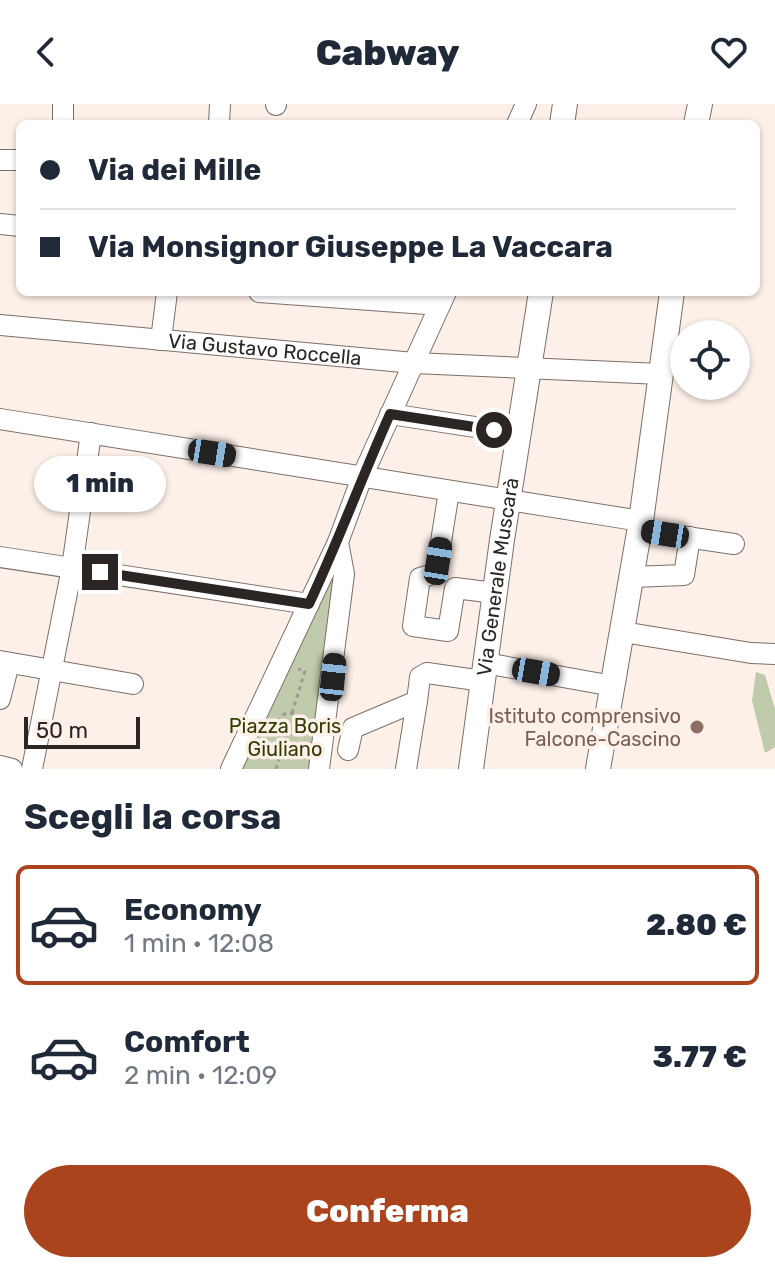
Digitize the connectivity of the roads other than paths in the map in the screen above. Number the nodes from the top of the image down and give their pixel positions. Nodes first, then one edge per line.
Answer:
1 (166, 296) edge
2 (382, 296) edge
3 (540, 296) edge
4 (672, 296) edge
5 (443, 298) edge
6 (0, 325) edge
7 (161, 340) junction
8 (414, 363) junction
9 (529, 370) junction
10 (661, 374) junction
11 (390, 414) junction
12 (0, 419) edge
13 (91, 433) junction
14 (520, 434) junction
15 (362, 477) junction
16 (449, 491) junction
17 (508, 501) junction
18 (640, 525) junction
19 (690, 537) junction
20 (338, 542) junction
21 (734, 544) dead end
22 (0, 557) edge
23 (72, 568) junction
24 (632, 577) junction
25 (495, 593) junction
26 (309, 604) junction
27 (623, 632) junction
28 (774, 659) edge
29 (5, 662) edge
30 (54, 665) junction
31 (484, 672) junction
32 (133, 684) dead end
33 (613, 686) junction
34 (0, 699) edge
35 (417, 701) junction
36 (348, 750) dead end
37 (0, 766) edge
38 (12, 769) edge
39 (32, 769) edge
40 (231, 769) edge
41 (319, 769) edge
42 (406, 769) edge
43 (471, 769) edge
44 (598, 769) edge

1 - 7 street
2 - 5 street
3 - 9 main road, Via Generale Muscarà
4 - 10 main road
5 - 8 street
6 - 7 street, Via Gustavo Roccella
7 - 8 street, Via Gustavo Roccella
8 - 9 street, Via Gustavo Roccella
8 - 11 street
9 - 10 street, Via Gustavo Roccella
9 - 14 main road, Via Generale Muscarà
10 - 18 main road
11 - 14 street
11 - 15 street
12 - 13 street
13 - 15 street
13 - 23 street
14 - 17 main road, Via Generale Muscarà
15 - 16 street
15 - 20 street
16 - 17 street
16 - 25 street
17 - 18 street
17 - 25 main road, Via Generale Muscarà
18 - 19 street
18 - 24 main road
19 - 21 street
19 - 24 street
20 - 26 street
20 - 41 street
22 - 23 street
23 - 26 street
23 - 30 street
24 - 27 main road
25 - 31 main road, Via Generale Muscarà
26 - 40 street
27 - 28 street
27 - 33 main road
29 - 30 street
29 - 34 street
30 - 32 street
30 - 39 street
31 - 33 street
31 - 35 street
31 - 43 main road, Via Generale Muscarà
33 - 44 main road
35 - 36 street
35 - 42 street
37 - 38 street

